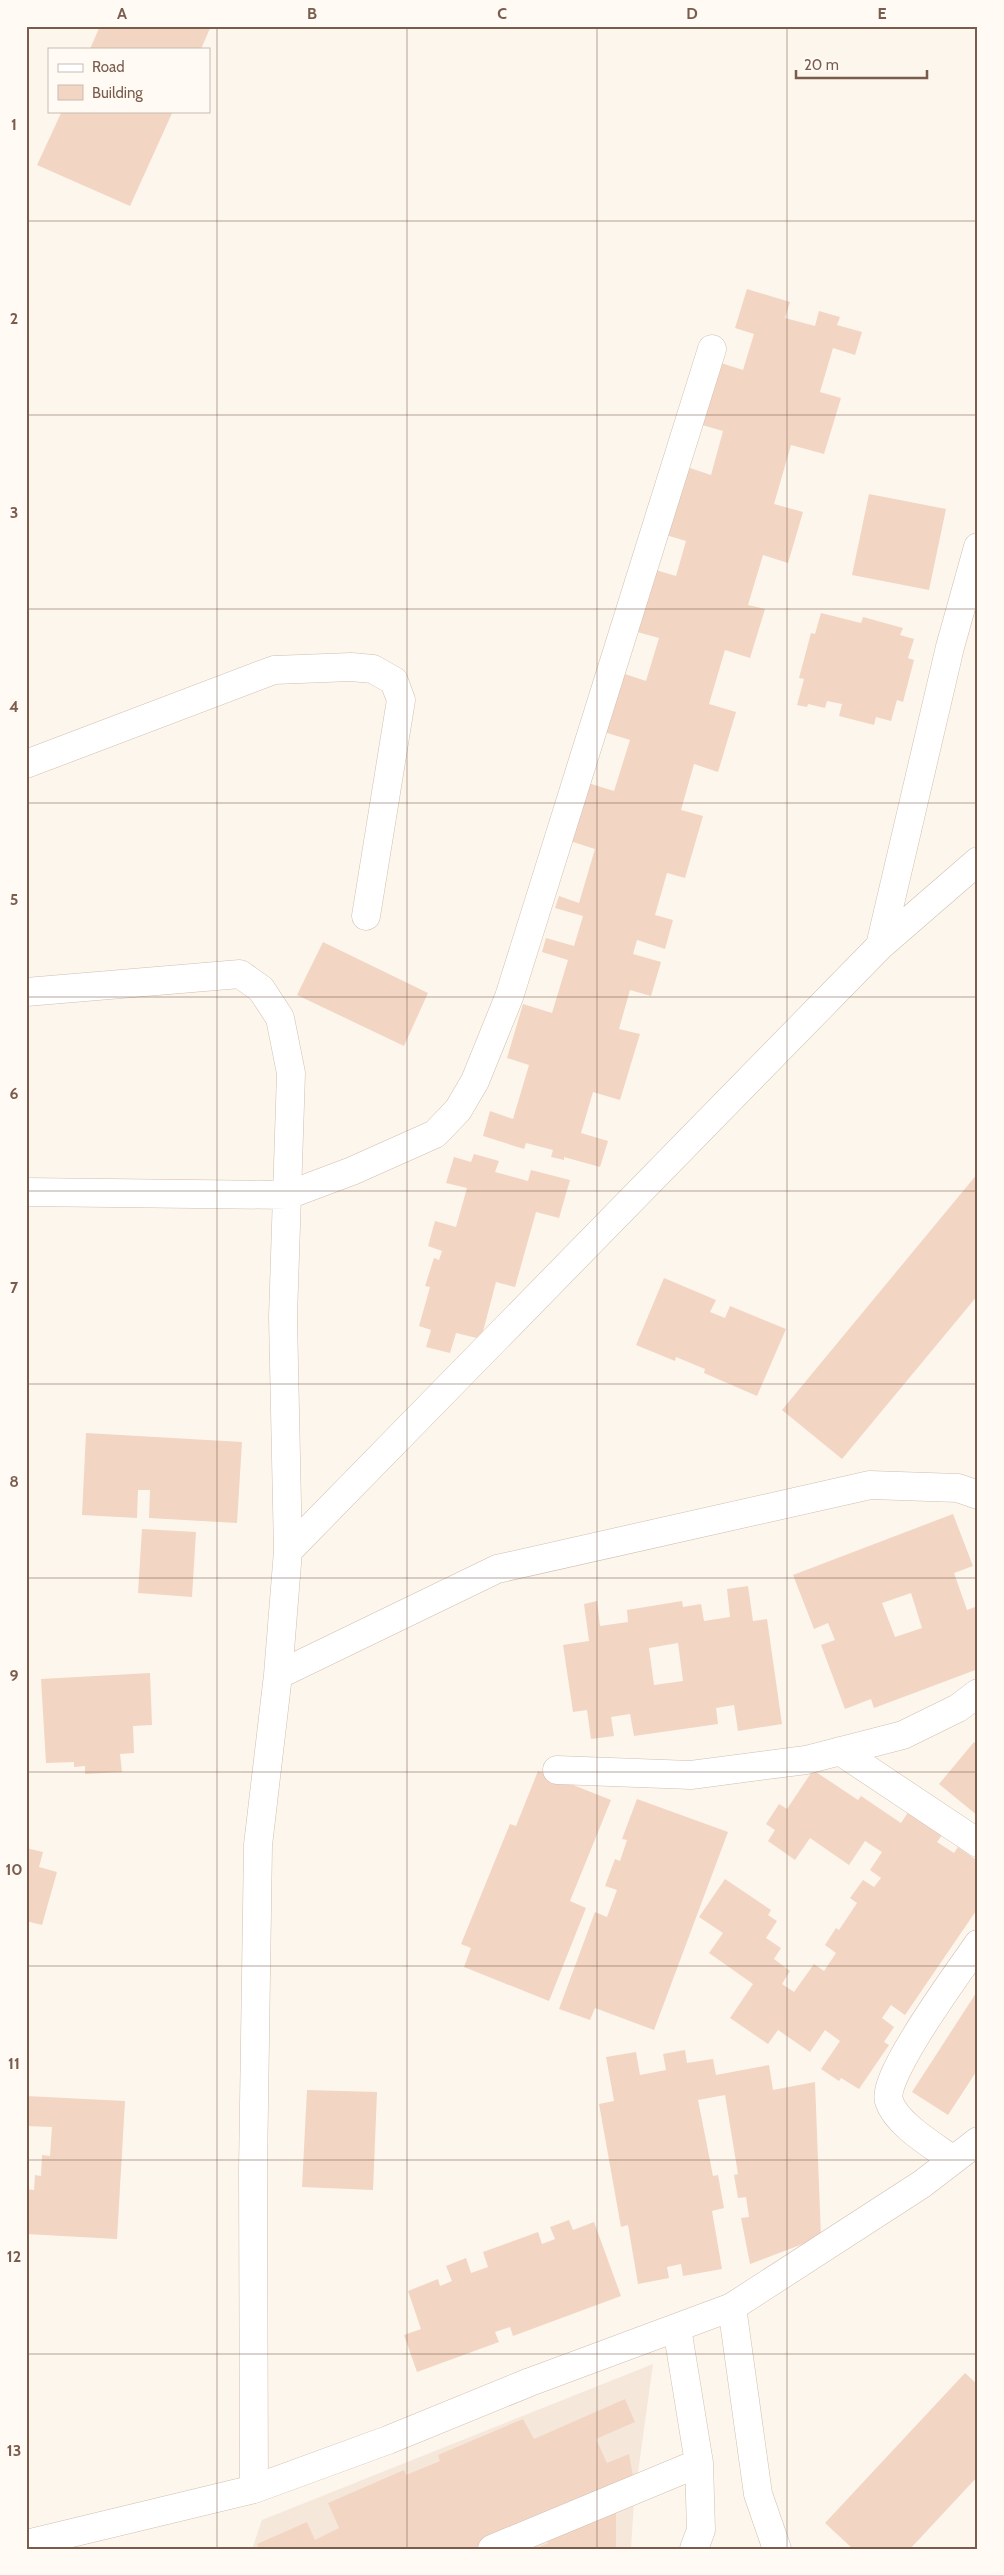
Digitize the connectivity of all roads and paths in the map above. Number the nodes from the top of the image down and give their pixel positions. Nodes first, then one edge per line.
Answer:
1 (712, 349) dead end
2 (978, 547) edge
3 (26, 764) edge
4 (978, 861) edge
5 (366, 916) dead end
6 (880, 946) junction
7 (26, 992) edge
8 (26, 1192) edge
9 (288, 1195) junction
10 (978, 1494) edge
11 (288, 1550) junction
12 (278, 1675) junction
13 (978, 1693) edge
14 (840, 1751) junction
15 (557, 1770) dead end
16 (978, 1844) edge
17 (978, 1944) edge
18 (978, 2141) edge
19 (952, 2160) junction
20 (732, 2307) junction
21 (677, 2328) junction
22 (699, 2463) junction
23 (254, 2489) junction
24 (26, 2544) edge
25 (492, 2549) edge
26 (694, 2549) edge
27 (777, 2549) edge

1 - 9 street
2 - 6 street
3 - 5 street
4 - 6 street
6 - 11 street
7 - 9 street
8 - 9 street
9 - 11 street
10 - 12 street
11 - 12 street
12 - 23 street
13 - 14 street
14 - 15 street
14 - 16 street
17 - 19 street
18 - 19 street
19 - 20 street
20 - 21 street
20 - 27 street
21 - 22 street
21 - 23 street
22 - 25 street
22 - 26 street
23 - 24 street

